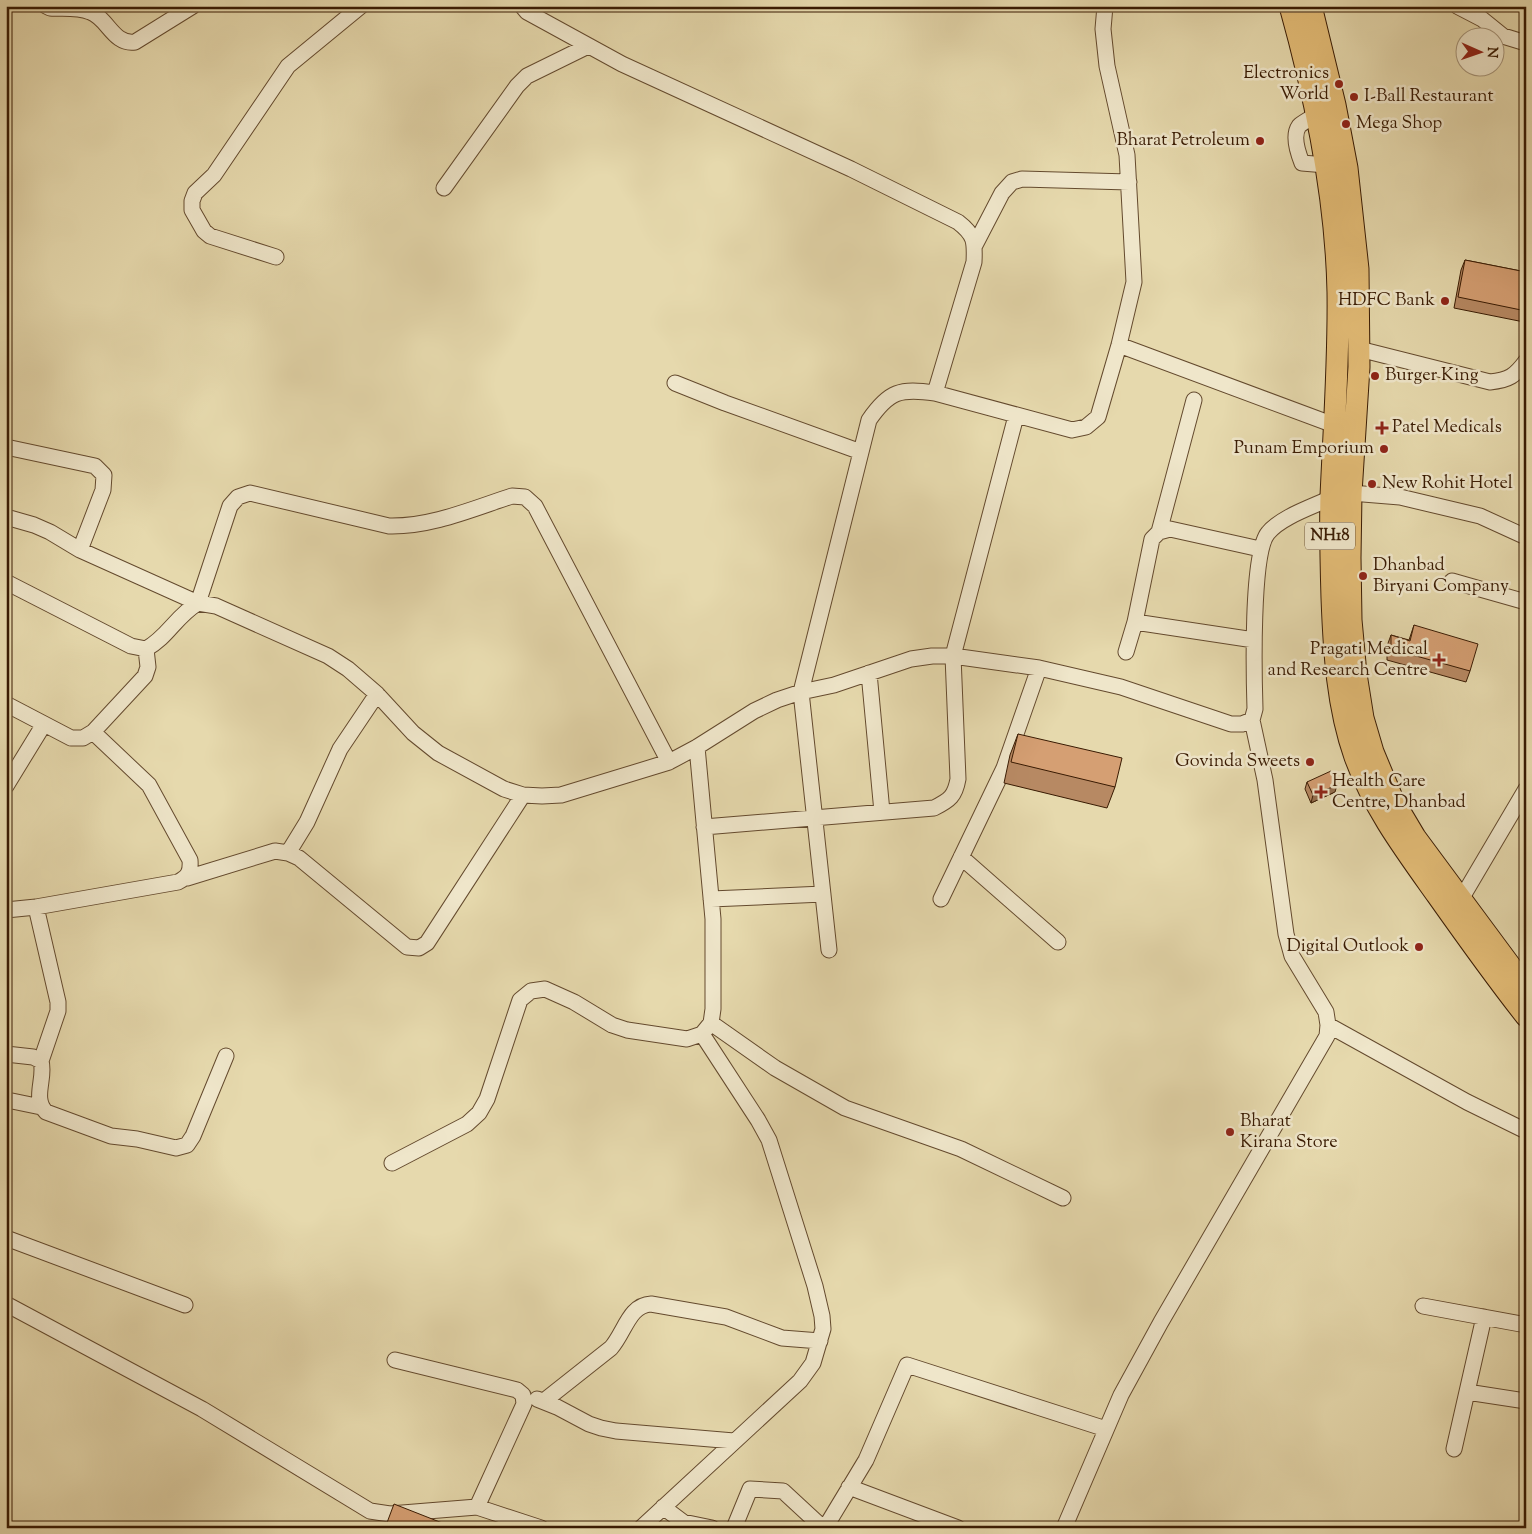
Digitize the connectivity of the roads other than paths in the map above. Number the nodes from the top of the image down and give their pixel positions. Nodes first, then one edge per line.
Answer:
1 (46, 6) edge
2 (193, 6) edge
3 (361, 6) edge
4 (522, 6) edge
5 (1105, 6) edge
6 (1290, 6) edge
7 (1311, 6) edge
8 (1458, 6) edge
9 (1526, 43) edge
10 (588, 46) junction
11 (1128, 182) junction
12 (444, 188) dead end
13 (975, 245) junction
14 (276, 257) dead end
15 (1119, 345) junction
16 (1359, 349) junction
17 (1526, 361) edge
18 (675, 383) dead end
19 (935, 393) junction
20 (1194, 400) dead end
21 (1016, 416) junction
22 (1334, 425) junction
23 (6, 447) edge
24 (861, 452) junction
25 (1341, 495) junction
26 (6, 517) edge
27 (1159, 532) junction
28 (1526, 537) edge
29 (1260, 549) junction
30 (80, 550) junction
31 (1452, 581) dead end
32 (6, 582) edge
33 (1526, 602) edge
34 (198, 603) junction
35 (1135, 622) junction
36 (1254, 640) junction
37 (146, 650) junction
38 (1126, 652) dead end
39 (953, 656) junction
40 (1039, 668) junction
41 (869, 673) junction
42 (801, 692) junction
43 (377, 694) junction
44 (6, 704) edge
45 (1252, 720) junction
46 (44, 724) junction
47 (92, 732) junction
48 (697, 747) junction
49 (669, 762) junction
50 (6, 786) edge
51 (1526, 789) edge
52 (523, 795) junction
53 (882, 812) junction
54 (815, 818) junction
55 (704, 827) junction
56 (288, 853) junction
57 (962, 857) junction
58 (186, 878) junction
59 (822, 894) junction
60 (711, 899) junction
61 (941, 899) dead end
62 (36, 908) junction
63 (1456, 908) junction
64 (6, 910) edge
65 (1058, 942) dead end
66 (829, 950) dead end
67 (1526, 987) edge
68 (1526, 1016) edge
69 (1328, 1025) junction
70 (707, 1029) junction
71 (6, 1054) edge
72 (226, 1056) dead end
73 (41, 1060) junction
74 (6, 1102) edge
75 (41, 1107) junction
76 (1526, 1131) edge
77 (392, 1162) dead end
78 (1063, 1198) dead end
79 (6, 1238) edge
80 (6, 1304) edge
81 (185, 1305) dead end
82 (1423, 1306) dead end
83 (1484, 1317) junction
84 (1526, 1325) edge
85 (820, 1341) junction
86 (395, 1360) dead end
87 (1467, 1392) junction
88 (523, 1395) junction
89 (544, 1401) junction
90 (1526, 1401) edge
91 (1106, 1429) junction
92 (734, 1441) junction
93 (1454, 1448) dead end
94 (849, 1487) junction
95 (478, 1507) junction
96 (663, 1507) junction
97 (542, 1528) edge
98 (641, 1528) edge
99 (712, 1528) edge
100 (734, 1528) edge
101 (824, 1528) edge
102 (958, 1528) edge
103 (1064, 1528) edge

1 - 2 street
3 - 14 street
4 - 10 street
5 - 11 street
6 - 22 highway, NH18
7 - 16 highway, NH18
8 - 9 street
10 - 12 street
10 - 13 street
11 - 13 street
11 - 15 street
13 - 19 street
15 - 21 street
15 - 22 street
16 - 17 street
16 - 25 highway, NH18
18 - 24 street
19 - 21 street
19 - 24 street
20 - 27 street
21 - 39 street
22 - 25 highway, NH18
23 - 30 street
24 - 42 street
25 - 28 street
25 - 29 street
25 - 63 highway, NH18
26 - 30 street
27 - 29 street
27 - 35 street
29 - 36 street
30 - 34 street
31 - 33 street
32 - 37 street
34 - 37 street
34 - 43 street
34 - 49 street
35 - 36 street
35 - 38 street
36 - 45 street
37 - 47 street
39 - 40 street
39 - 41 street
39 - 53 street
40 - 45 street
40 - 57 street
41 - 42 street
41 - 53 street
42 - 48 street
42 - 54 street
43 - 52 street
43 - 56 street
44 - 46 street
45 - 69 street
46 - 47 street
46 - 50 street
47 - 58 street
48 - 49 street
48 - 55 street
49 - 52 street
51 - 63 street
52 - 56 street
53 - 54 street
54 - 55 street
54 - 59 street
55 - 60 street
56 - 58 street
57 - 61 street
57 - 65 street
58 - 62 street
59 - 60 street
59 - 66 street
60 - 70 street
62 - 64 street
62 - 73 street
63 - 67 highway, NH18
63 - 68 highway, NH18
69 - 76 street
69 - 91 street
70 - 77 street
70 - 78 street
70 - 85 street
71 - 73 street
72 - 75 street
73 - 75 street
74 - 75 street
79 - 81 street
80 - 95 street
82 - 83 street
83 - 84 street
83 - 87 street
85 - 89 street
85 - 92 street
86 - 88 street
87 - 90 street
87 - 93 street
88 - 89 street
88 - 95 street
89 - 92 street
91 - 94 street
91 - 103 street
92 - 96 street
94 - 101 street
94 - 102 street
95 - 97 street
96 - 98 street
96 - 99 street
100 - 101 street

